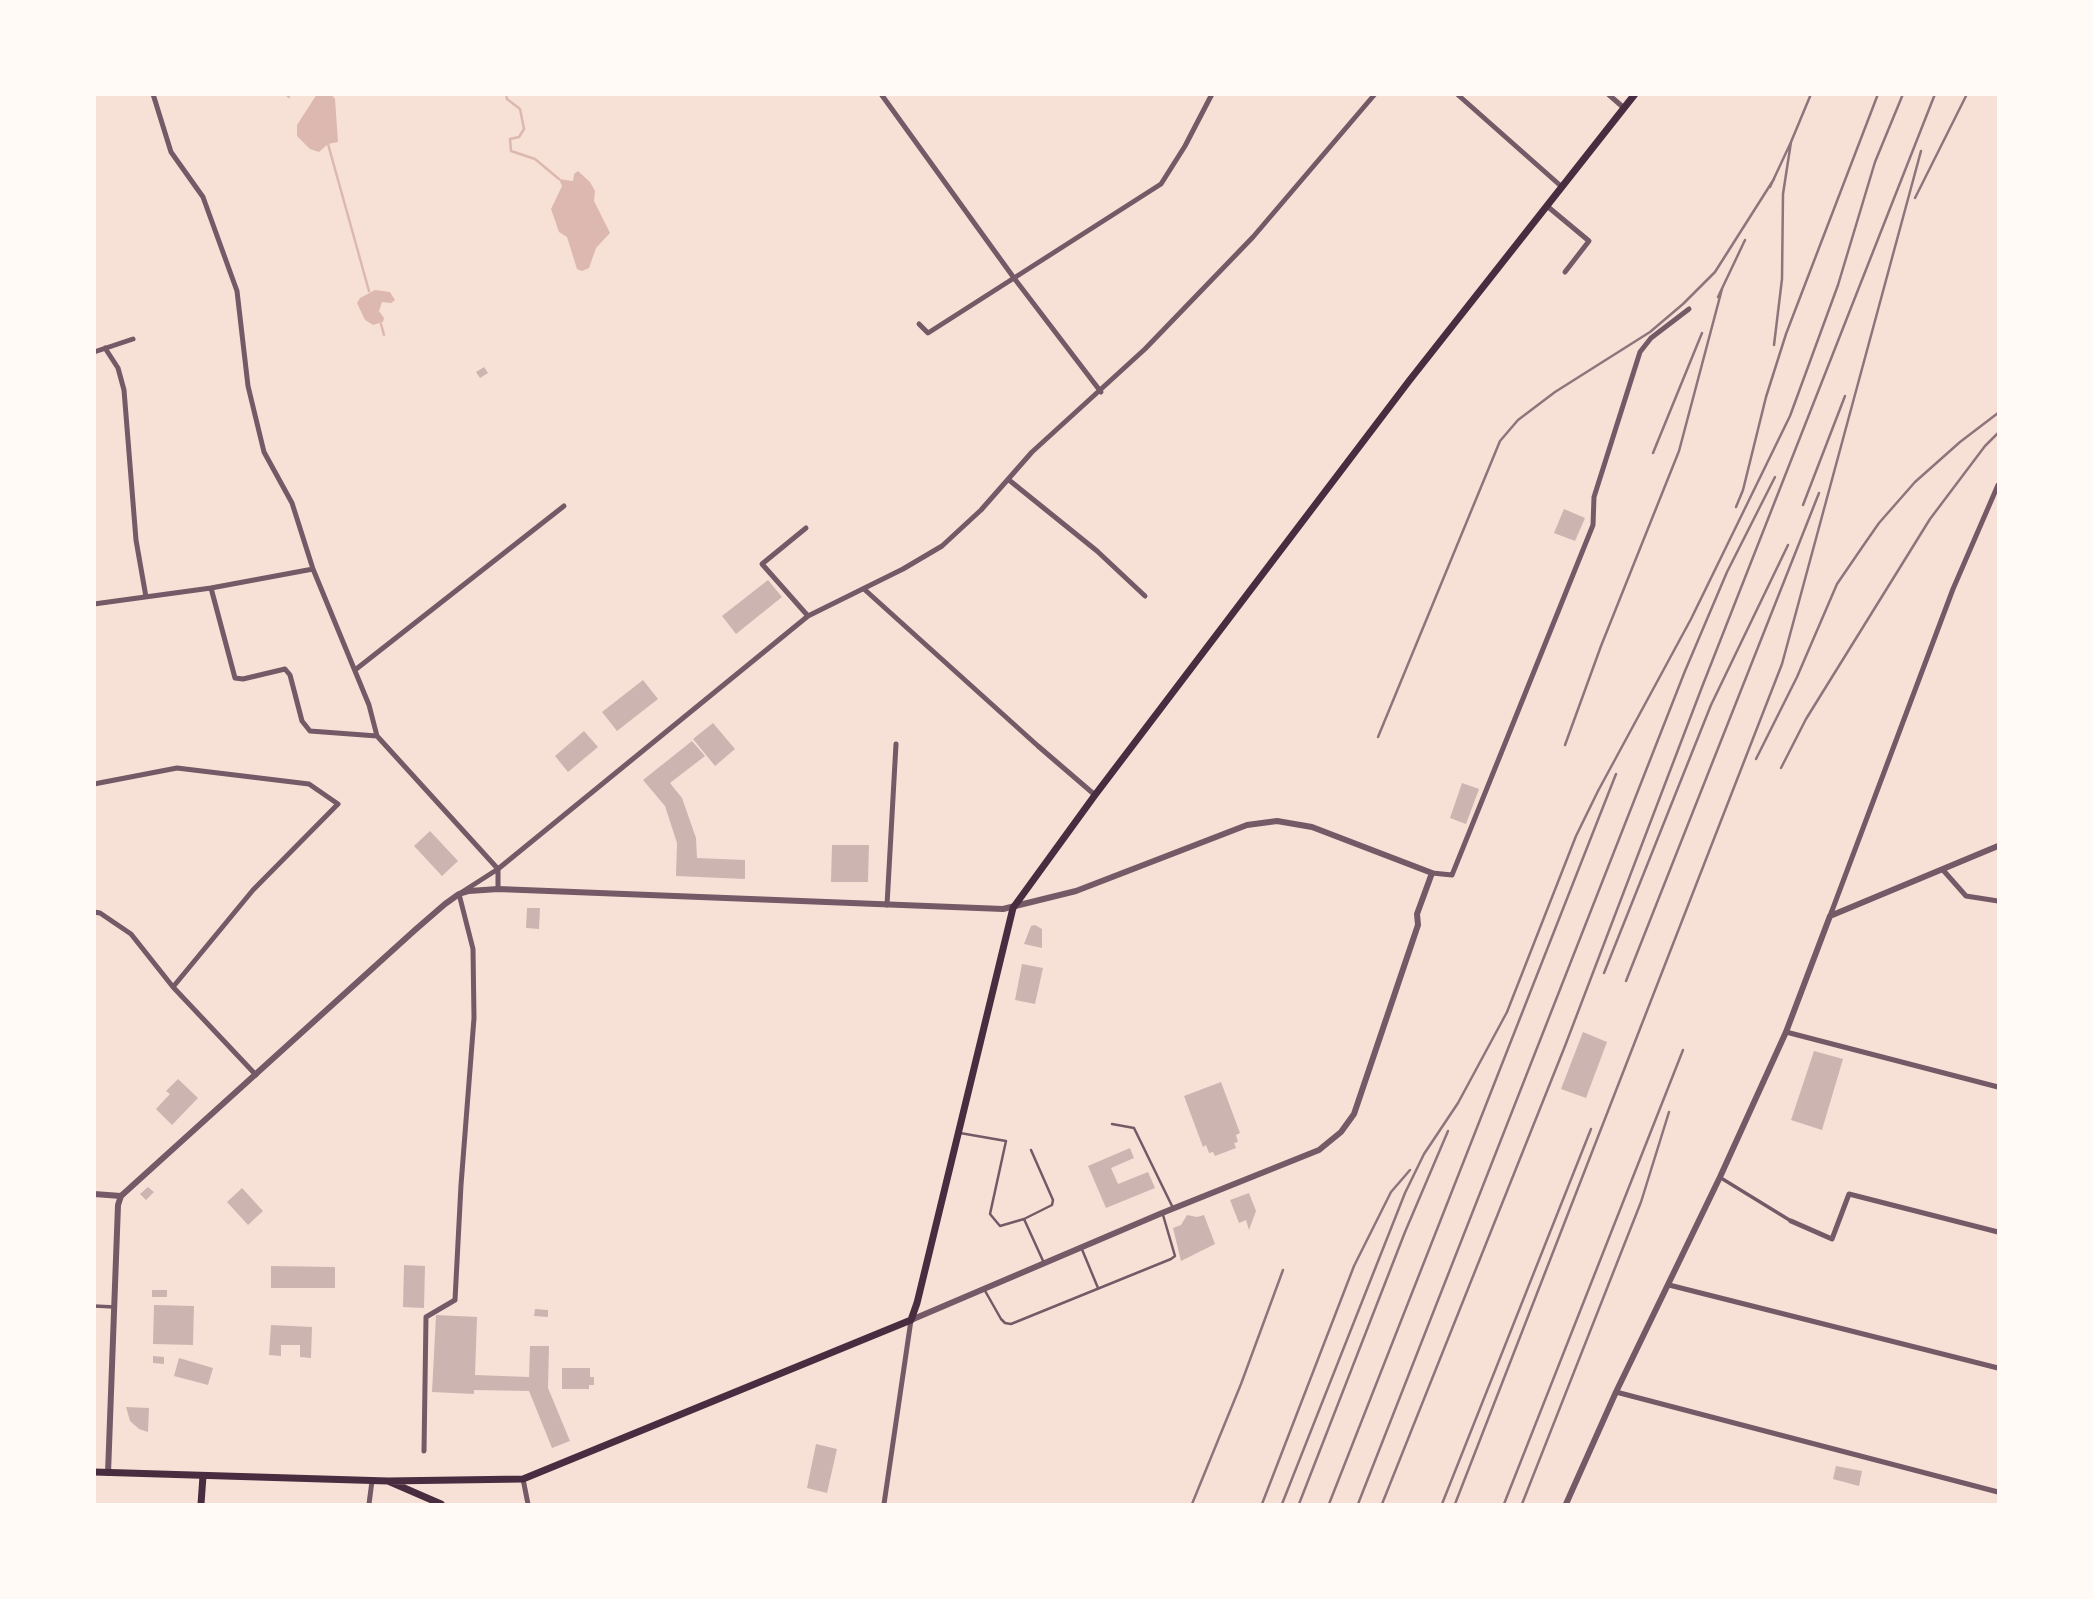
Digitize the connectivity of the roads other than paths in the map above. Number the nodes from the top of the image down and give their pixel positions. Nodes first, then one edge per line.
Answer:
1 (153, 94) edge
2 (881, 94) edge
3 (1212, 94) edge
4 (1376, 94) edge
5 (1457, 94) edge
6 (1608, 94) edge
7 (1635, 94) edge
8 (1625, 108) junction
9 (1562, 187) junction
10 (1547, 206) junction
11 (1565, 272) dead end
12 (1014, 278) junction
13 (1689, 309) dead end
14 (919, 324) dead end
15 (133, 339) dead end
16 (105, 348) junction
17 (94, 352) edge
18 (1101, 392) junction
19 (1009, 480) junction
20 (1998, 485) edge
21 (564, 506) dead end
22 (806, 528) dead end
23 (313, 569) junction
24 (211, 588) junction
25 (864, 589) junction
26 (1145, 596) dead end
27 (146, 597) junction
28 (94, 604) edge
29 (808, 615) junction
30 (355, 670) junction
31 (377, 736) junction
32 (896, 744) dead end
33 (94, 785) edge
34 (1095, 795) junction
35 (1998, 846) edge
36 (498, 869) junction
37 (1944, 870) junction
38 (1432, 873) junction
39 (498, 889) junction
40 (459, 894) junction
41 (1998, 901) edge
42 (887, 905) junction
43 (1013, 908) junction
44 (94, 912) edge
45 (1830, 916) junction
46 (173, 987) junction
47 (1786, 1032) junction
48 (256, 1075) junction
49 (1998, 1087) edge
50 (1112, 1124) dead end
51 (957, 1132) junction
52 (1031, 1150) dead end
53 (1720, 1177) junction
54 (94, 1194) edge
55 (121, 1196) junction
56 (1173, 1208) junction
57 (1162, 1213) junction
58 (1024, 1219) junction
59 (1791, 1221) joint
60 (1998, 1232) edge
61 (1081, 1247) junction
62 (1044, 1263) junction
63 (1669, 1285) junction
64 (1098, 1288) junction
65 (984, 1289) junction
66 (94, 1306) edge
67 (114, 1307) junction
68 (911, 1320) junction
69 (1998, 1368) edge
70 (1616, 1392) junction
71 (424, 1451) dead end
72 (94, 1472) edge
73 (108, 1473) junction
74 (203, 1476) junction
75 (523, 1479) junction
76 (372, 1481) junction
77 (388, 1481) junction
78 (1998, 1492) edge
79 (201, 1504) edge
80 (369, 1504) edge
81 (441, 1504) edge
82 (528, 1504) edge
83 (884, 1504) edge
84 (1566, 1504) edge

1 - 23 street
2 - 12 street
3 - 12 street
4 - 18 street
5 - 9 street
6 - 8 street
7 - 8 main road
8 - 9 main road
9 - 10 main road
10 - 11 street
10 - 34 main road
12 - 14 street
12 - 18 street
13 - 38 street
15 - 16 street
16 - 17 street
16 - 27 street
18 - 19 street
19 - 25 street
19 - 26 street
20 - 45 street
21 - 30 street
22 - 29 street
23 - 24 street
23 - 30 street
24 - 27 street
24 - 31 street
25 - 29 street
25 - 34 street
27 - 28 street
29 - 36 street
30 - 31 street
31 - 36 street
32 - 42 street
33 - 46 street
34 - 43 main road
35 - 37 street
36 - 39 street
36 - 40 street
37 - 41 street
37 - 45 street
38 - 43 street
38 - 56 street
39 - 40 street
39 - 42 street
40 - 48 street
40 - 71 street
42 - 43 street
43 - 51 main road
44 - 46 street
45 - 47 street
46 - 48 street
47 - 49 street
47 - 53 street
48 - 55 street
50 - 56 lane
51 - 58 lane
51 - 68 main road
52 - 58 lane
53 - 59 street
53 - 63 street
54 - 55 street
55 - 67 street
56 - 57 street
57 - 61 street
57 - 64 lane
58 - 62 lane
59 - 60 street
61 - 62 street
61 - 64 lane
62 - 65 street
63 - 69 street
63 - 70 street
64 - 65 lane
65 - 68 street
66 - 67 street
67 - 73 street
68 - 75 main road
68 - 83 street
70 - 78 street
70 - 84 street
72 - 73 main road
73 - 74 main road
74 - 76 main road
74 - 79 main road
75 - 77 main road
75 - 82 street
76 - 77 main road
76 - 80 street
77 - 81 main road

